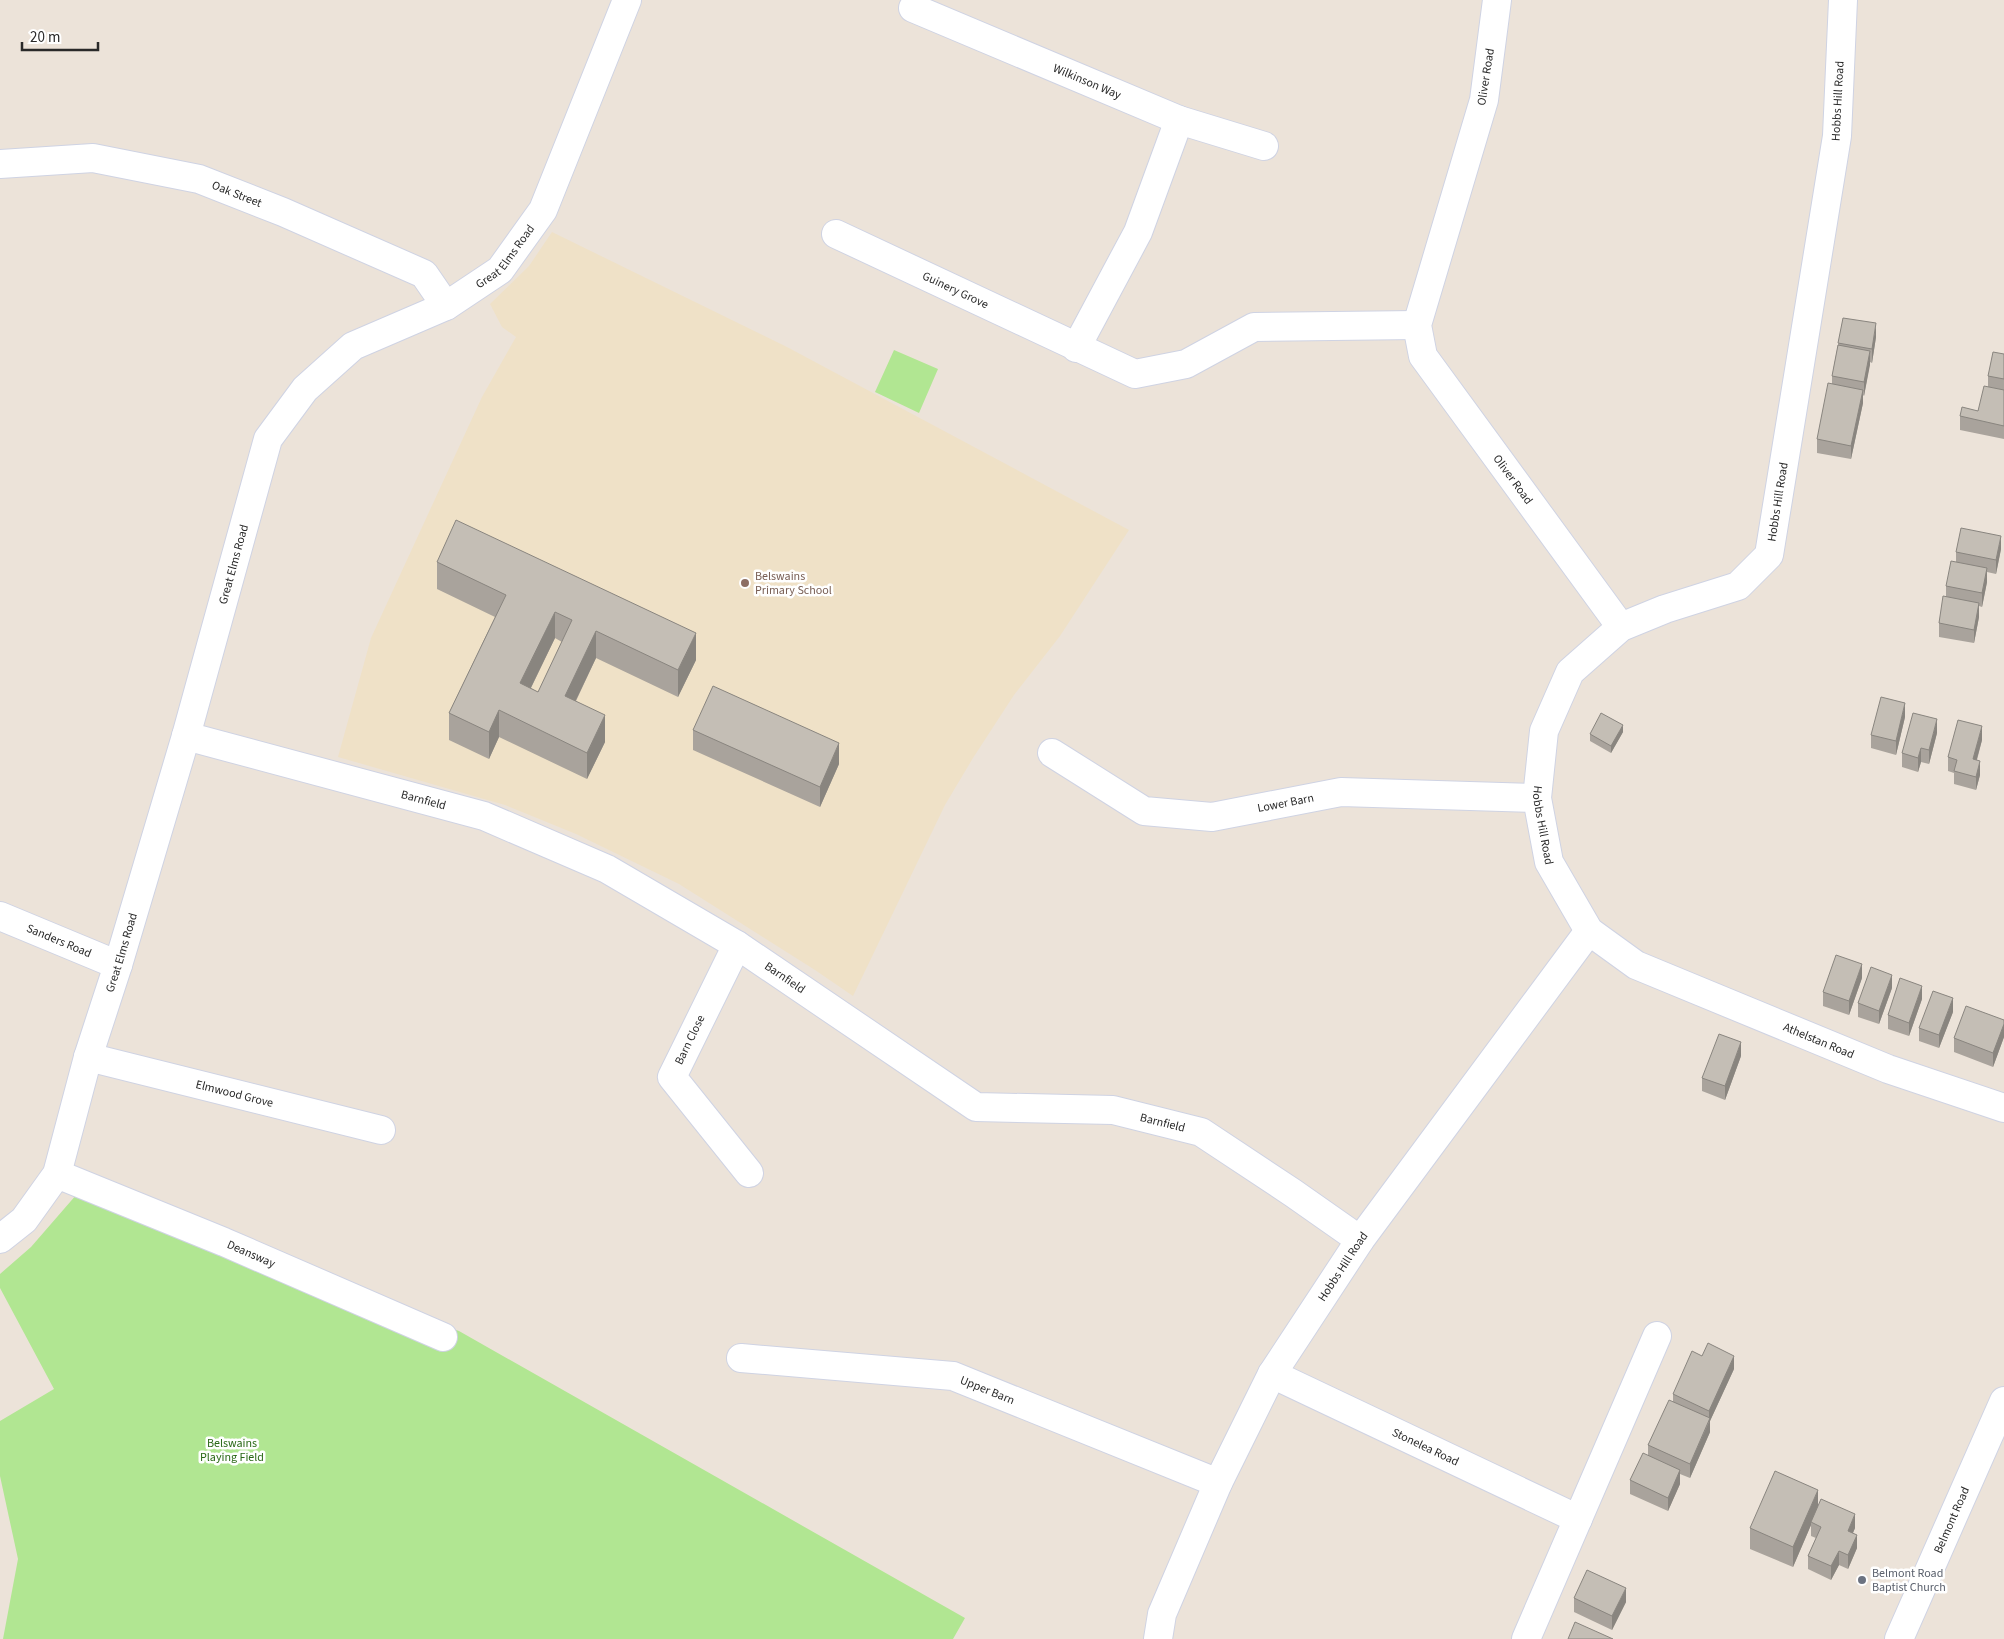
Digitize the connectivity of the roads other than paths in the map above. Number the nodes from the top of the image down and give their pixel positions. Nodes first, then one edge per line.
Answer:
1 (1497, 0) edge
2 (1843, 0) edge
3 (621, 2) edge
4 (913, 8) dead end
5 (1179, 120) junction
6 (1264, 146) dead end
7 (0, 164) edge
8 (836, 234) dead end
9 (446, 306) junction
10 (1417, 325) junction
11 (1076, 348) junction
12 (1622, 627) junction
13 (186, 736) junction
14 (1052, 753) dead end
15 (1537, 798) junction
16 (0, 916) edge
17 (1589, 931) junction
18 (737, 945) junction
19 (118, 965) junction
20 (1636, 965) joint
21 (88, 1057) junction
22 (2004, 1108) edge
23 (381, 1130) dead end
24 (750, 1173) dead end
25 (57, 1174) junction
26 (0, 1239) edge
27 (1360, 1240) junction
28 (442, 1336) dead end
29 (1657, 1336) dead end
30 (741, 1358) dead end
31 (1272, 1374) junction
32 (2004, 1401) edge
33 (1218, 1483) junction
34 (1578, 1519) junction
35 (1158, 1639) edge
36 (1526, 1639) edge
37 (1899, 1639) edge

1 - 10 street, Oliver Road
2 - 12 street, Hobbs Hill Road
3 - 9 street, Great Elms Road
4 - 5 street, Wilkinson Way
5 - 6 street, Wilkinson Way
5 - 11 street
7 - 9 street, Oak Street
8 - 11 street, Guinery Grove
9 - 13 street, Great Elms Road
10 - 11 street, Guinery Grove
10 - 12 street, Oliver Road
12 - 15 street, Hobbs Hill Road
13 - 18 street, Barnfield
13 - 19 street, Great Elms Road
14 - 15 street, Lower Barn
15 - 17 street, Hobbs Hill Road
16 - 19 street, Sanders Road
17 - 20 street, Hobbs Hill Road
17 - 27 street, Hobbs Hill Road
18 - 24 street, Barn Close
18 - 27 street, Barnfield
19 - 21 street, Great Elms Road
20 - 22 street, Athelstan Road
21 - 23 street, Elmwood Grove
21 - 25 street, Great Elms Road
25 - 26 street, Great Elms Road
25 - 28 street, Deansway
27 - 31 street, Hobbs Hill Road
29 - 34 street
30 - 33 street, Upper Barn
31 - 33 street, Hobbs Hill Road
31 - 34 street, Stonelea Road
32 - 37 street, Belmont Road
33 - 35 street, Hobbs Hill Road
34 - 36 street

